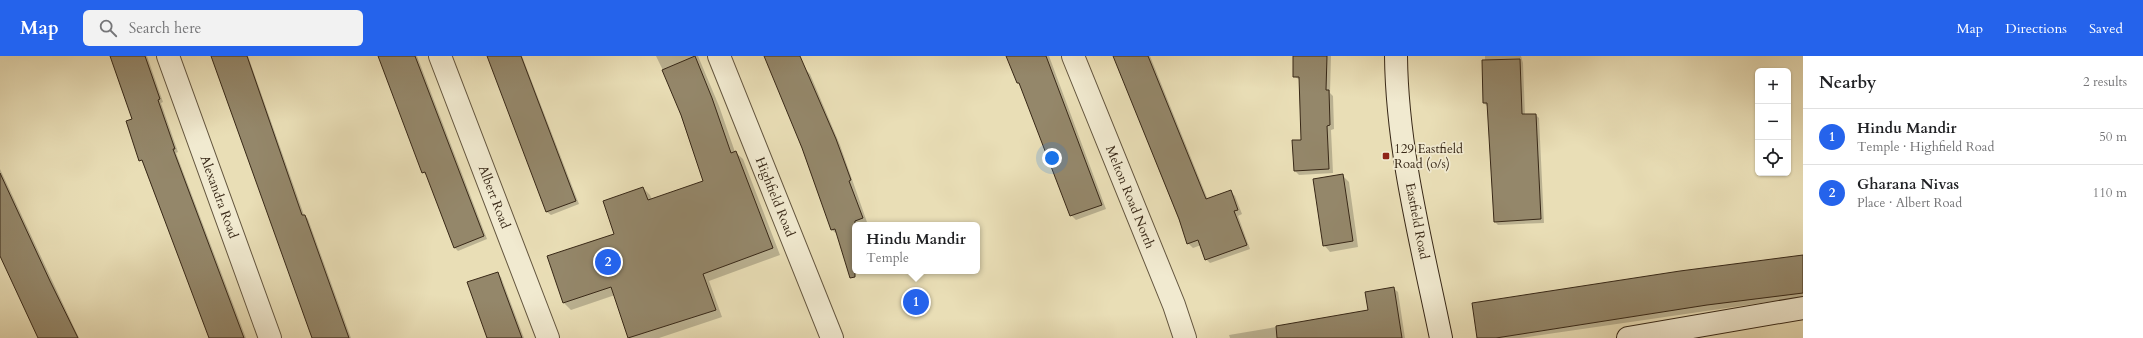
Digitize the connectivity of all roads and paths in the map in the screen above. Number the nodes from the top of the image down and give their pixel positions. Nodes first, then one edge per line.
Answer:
1 (168, 56) edge
2 (440, 56) edge
3 (719, 56) edge
4 (1073, 56) edge
5 (1396, 56) edge
6 (1803, 308) edge
7 (270, 338) edge
8 (548, 338) edge
9 (832, 338) edge
10 (1185, 338) edge
11 (1441, 338) edge
12 (1628, 338) edge

1 - 7 street, Alexandra Road
2 - 8 street, Albert Road
3 - 9 street, Highfield Road
4 - 10 street, Melton Road North
5 - 11 street, Eastfield Road
6 - 12 street

